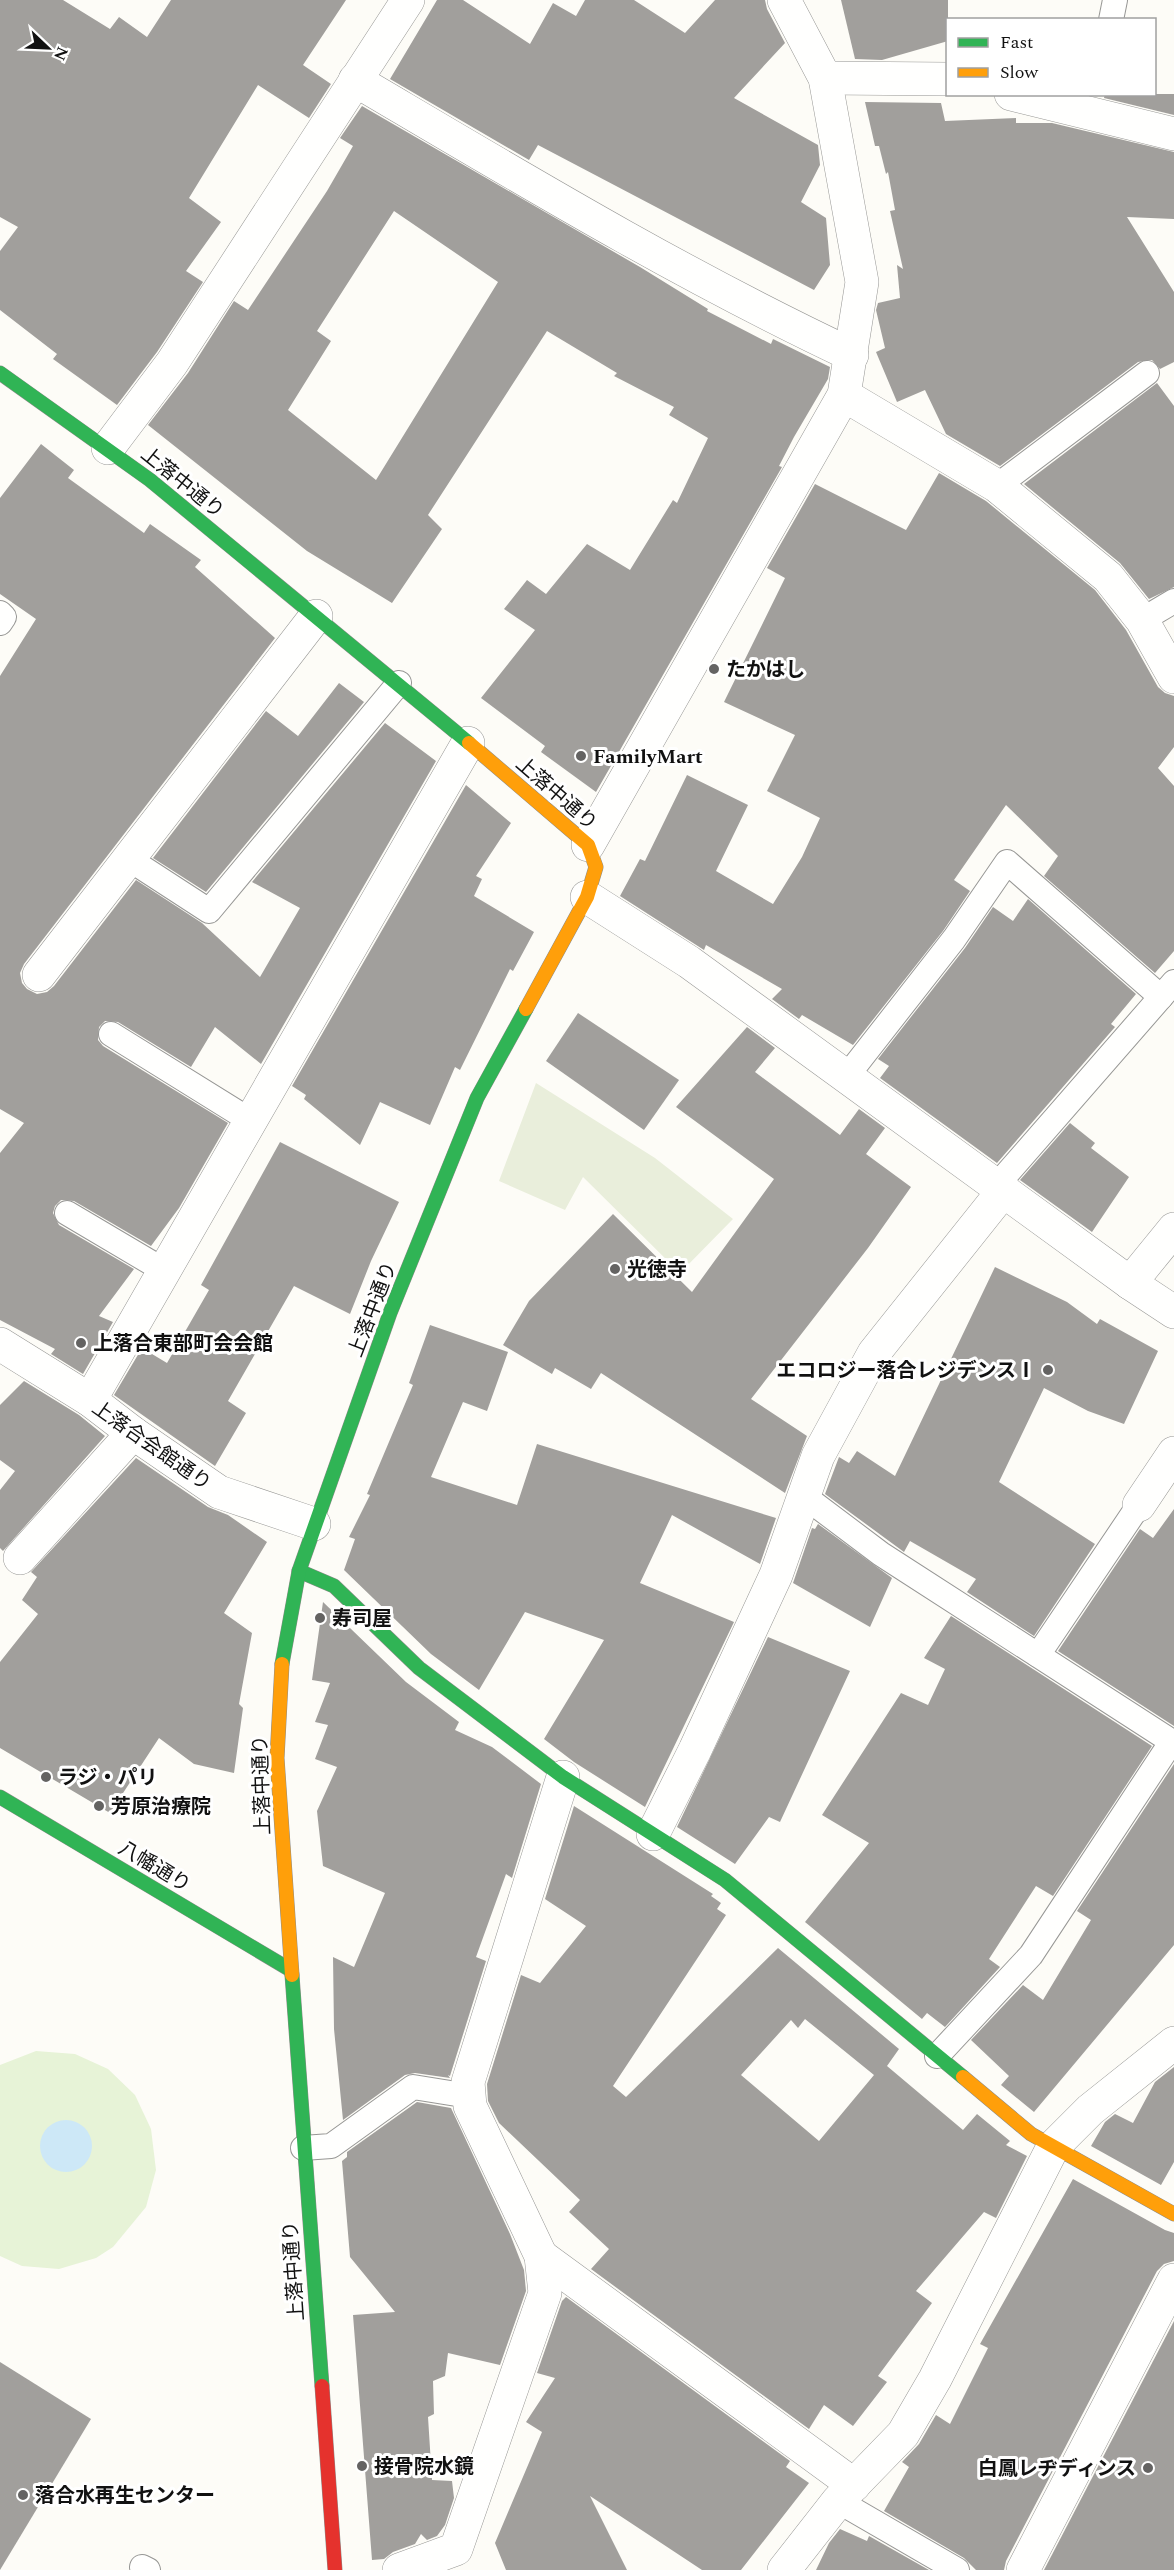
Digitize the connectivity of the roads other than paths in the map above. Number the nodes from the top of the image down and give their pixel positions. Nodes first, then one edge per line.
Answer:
1 (408, 0) edge
2 (784, 0) edge
3 (1115, 0) edge
4 (1111, 18) edge
5 (825, 78) junction
6 (946, 79) edge
7 (355, 80) junction
8 (1027, 96) edge
9 (1092, 104) edge
10 (1174, 134) edge
11 (852, 355) junction
12 (0, 373) edge
13 (1147, 373) dead end
14 (844, 395) junction
15 (108, 448) junction
16 (996, 486) junction
17 (1174, 601) edge
18 (0, 613) edge
19 (316, 616) junction
20 (1142, 620) junction
21 (0, 623) edge
22 (1174, 677) edge
23 (399, 684) junction
24 (468, 743) junction
25 (588, 845) junction
26 (129, 859) junction
27 (587, 897) junction
28 (39, 975) dead end
29 (1168, 990) edge
30 (111, 1034) dead end
31 (847, 1076) junction
32 (251, 1121) junction
33 (1000, 1188) junction
34 (67, 1213) dead end
35 (1174, 1229) edge
36 (165, 1271) junction
37 (1130, 1283) junction
38 (1174, 1312) edge
39 (0, 1344) edge
40 (90, 1400) junction
41 (133, 1433) junction
42 (1174, 1454) edge
43 (804, 1496) junction
44 (1139, 1506) joint
45 (314, 1524) junction
46 (20, 1558) dead end
47 (298, 1571) junction
48 (1038, 1655) junction
49 (1173, 1742) edge
50 (563, 1777) junction
51 (0, 1797) edge
52 (653, 1834) junction
53 (289, 1969) junction
54 (1174, 2043) edge
55 (937, 2056) junction
56 (469, 2096) junction
57 (1053, 2146) junction
58 (303, 2148) junction
59 (1174, 2214) edge
60 (541, 2256) junction
61 (1174, 2280) edge
62 (846, 2493) junction
63 (461, 2560) edge
64 (335, 2570) edge
65 (399, 2570) edge
66 (784, 2570) edge
67 (957, 2570) edge
68 (1023, 2570) edge

1 - 7 street
2 - 5 street
3 - 4 lane
5 - 6 street
5 - 11 street
7 - 11 street
7 - 15 street
8 - 9 street
9 - 10 street
11 - 14 street
12 - 15 street, 上落中通り
13 - 16 lane
14 - 16 street
14 - 25 street
15 - 19 street, 上落中通り
16 - 20 street
17 - 20 lane
18 - 21 lane
19 - 23 street, 上落中通り
19 - 26 street
20 - 22 street
23 - 24 street, 上落中通り
23 - 26 lane
24 - 25 street, 上落中通り
24 - 32 street
25 - 27 street, 上落中通り
26 - 28 street
27 - 31 street
27 - 45 street, 上落中通り
29 - 31 lane
29 - 33 lane
30 - 32 lane
31 - 33 street
32 - 36 street
33 - 37 street
33 - 43 street
34 - 36 lane
35 - 37 street
36 - 40 street
37 - 38 street
39 - 40 street, 上落合会館通り
40 - 41 street, 上落合会館通り
41 - 45 street, 上落合会館通り
41 - 46 street
42 - 44 street
43 - 48 lane
43 - 52 street
44 - 48 lane
45 - 47 street, 上落中通り
47 - 50 street
47 - 53 street, 上落中通り
48 - 49 lane
49 - 55 lane
50 - 52 street
50 - 56 street
51 - 53 street, 八幡通り
52 - 55 street
53 - 58 street, 上落中通り
54 - 57 street
55 - 57 street
56 - 58 lane
56 - 60 street
57 - 59 street
57 - 62 street
58 - 64 street, 上落中通り
60 - 62 street
60 - 63 street
61 - 68 street
62 - 66 street
62 - 67 lane
63 - 65 street

